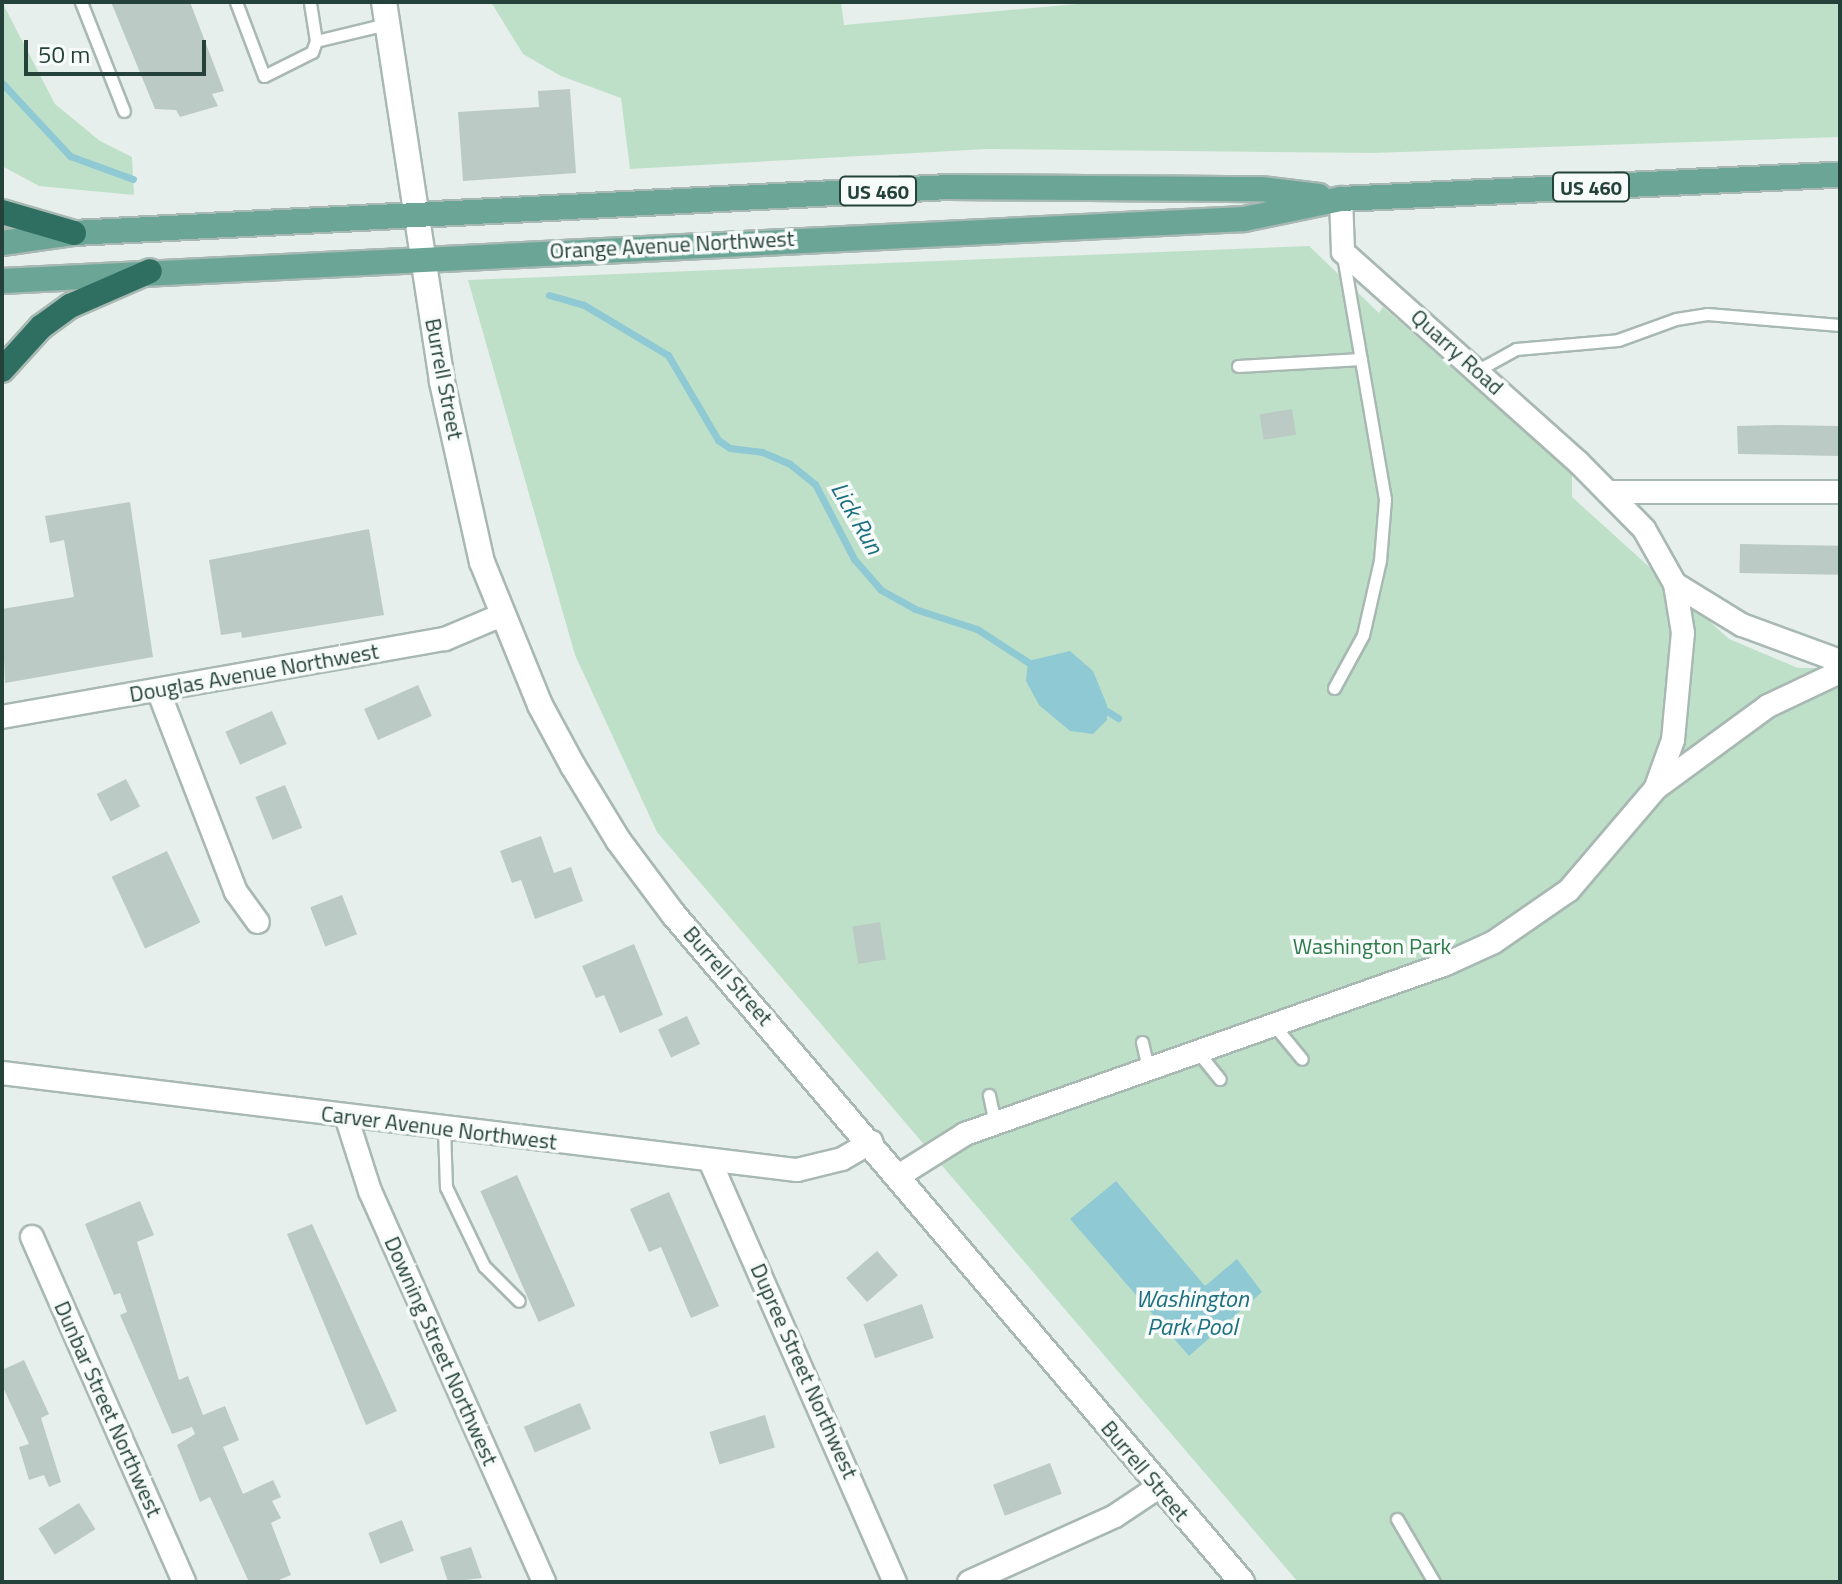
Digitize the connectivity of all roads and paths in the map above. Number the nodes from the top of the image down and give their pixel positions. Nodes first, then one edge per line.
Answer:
1 (81, 2) edge
2 (236, 2) edge
3 (310, 2) edge
4 (386, 13) edge
5 (316, 41) junction
6 (124, 111) dead end
7 (1840, 175) edge
8 (1341, 199) junction
9 (2, 212) edge
10 (415, 215) junction
11 (74, 233) junction
12 (2, 243) edge
13 (1343, 252) junction
14 (423, 258) junction
15 (150, 271) junction
16 (2, 281) edge
17 (1840, 325) edge
18 (1361, 359) junction
19 (1238, 366) dead end
20 (2, 370) edge
21 (1478, 370) junction
22 (1608, 492) junction
23 (1840, 492) edge
24 (1675, 584) junction
25 (502, 615) junction
26 (1840, 661) edge
27 (1840, 672) edge
28 (1334, 688) dead end
29 (158, 690) junction
30 (2, 717) edge
31 (1656, 788) junction
32 (258, 922) dead end
33 (1273, 1024) junction
34 (1142, 1042) dead end
35 (1196, 1050) junction
36 (1302, 1059) dead end
37 (1148, 1067) junction
38 (2, 1073) edge
39 (1220, 1079) dead end
40 (989, 1095) dead end
41 (346, 1116) junction
42 (995, 1123) junction
43 (444, 1128) junction
44 (872, 1142) junction
45 (710, 1161) junction
46 (900, 1175) junction
47 (32, 1237) dead end
48 (519, 1301) dead end
49 (1157, 1488) junction
50 (1397, 1519) dead end
51 (184, 1582) edge
52 (544, 1582) edge
53 (895, 1582) edge
54 (969, 1582) edge
55 (1242, 1582) edge
56 (1434, 1582) edge

1 - 6 lane
2 - 5 lane
3 - 5 lane
4 - 5 lane
4 - 10 street, Burrell Street
7 - 8 main road, Orange Avenue Northwest / US 460
8 - 10 main road, Orange Avenue Northwest / US 460
8 - 13 street
8 - 14 main road, Orange Avenue Northwest / US 460
9 - 11 highway
10 - 11 main road, Orange Avenue Northwest / US 460
10 - 14 street, Burrell Street
11 - 12 main road, Orange Avenue Northwest / US 460
13 - 18 lane
13 - 21 street, Quarry Road
14 - 15 main road, Orange Avenue Northwest / US 460
14 - 25 street, Burrell Street
15 - 16 main road, Orange Avenue Northwest / US 460
15 - 20 highway
17 - 21 lane
18 - 19 lane
18 - 28 lane
21 - 22 street, Quarry Road
22 - 23 street
22 - 24 street, Quarry Road
24 - 26 street
24 - 31 street
25 - 29 street, Douglas Avenue Northwest
25 - 44 street, Burrell Street
27 - 31 street
29 - 30 street, Douglas Avenue Northwest
29 - 32 street
31 - 33 street
33 - 35 street
33 - 36 lane
34 - 37 lane
35 - 37 street
35 - 39 lane
37 - 42 street
38 - 41 street, Carver Avenue Northwest
40 - 42 lane
41 - 43 street, Carver Avenue Northwest
41 - 52 street, Downing Street Northwest
42 - 46 street
43 - 45 street, Carver Avenue Northwest
43 - 48 lane
44 - 45 street, Carver Avenue Northwest
44 - 46 street, Burrell Street
45 - 53 street, Dupree Street Northwest
46 - 49 street, Burrell Street
47 - 51 street, Dunbar Street Northwest
49 - 54 street
49 - 55 street, Burrell Street
50 - 56 lane

